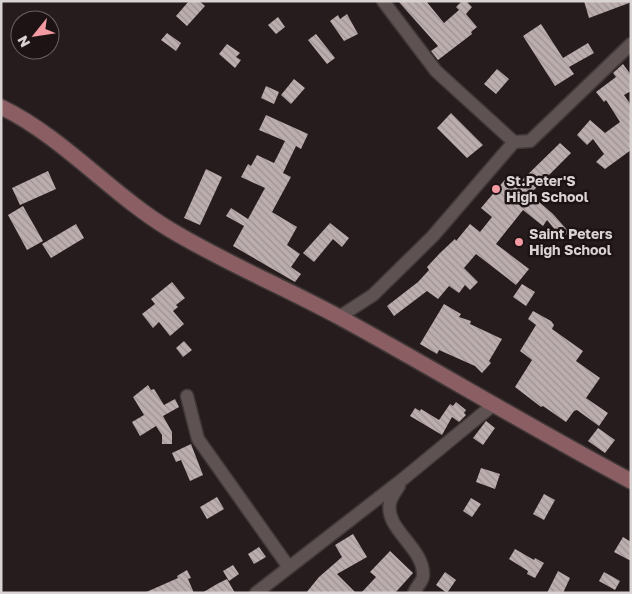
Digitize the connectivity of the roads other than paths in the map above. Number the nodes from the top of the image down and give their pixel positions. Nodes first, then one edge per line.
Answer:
1 (383, 1) edge
2 (631, 44) edge
3 (1, 107) edge
4 (514, 142) junction
5 (339, 317) junction
6 (187, 396) dead end
7 (493, 405) junction
8 (403, 479) junction
9 (631, 481) edge
10 (288, 566) junction
11 (256, 593) edge
12 (414, 593) edge

1 - 4 street
2 - 4 street
3 - 5 street
4 - 5 street
5 - 7 street
6 - 10 street
7 - 8 street
7 - 9 street
8 - 10 street
8 - 12 street
10 - 11 street

